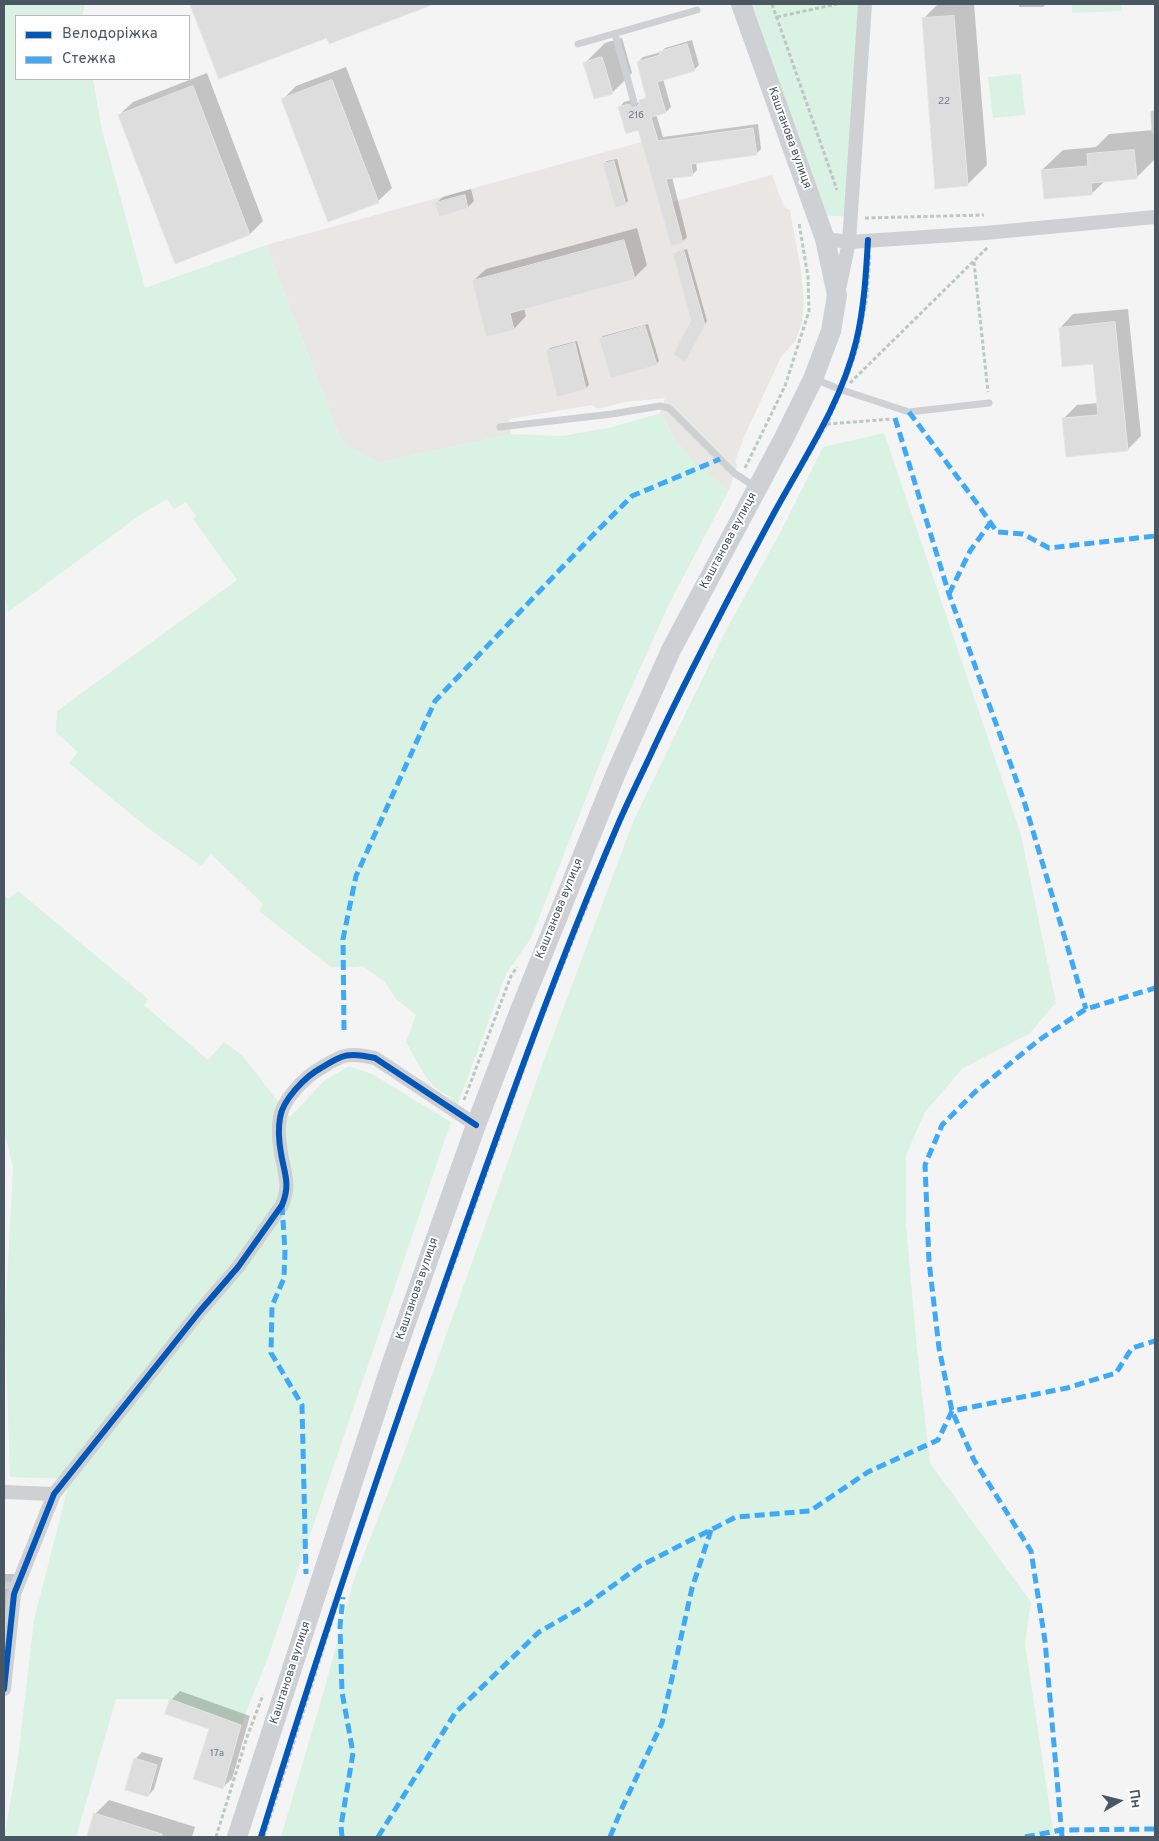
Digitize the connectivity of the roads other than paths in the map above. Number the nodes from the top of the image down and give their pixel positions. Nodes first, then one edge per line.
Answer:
1 (742, 4) edge
2 (865, 4) edge
3 (698, 10) dead end
4 (615, 34) junction
5 (578, 44) dead end
6 (634, 102) dead end
7 (1154, 114) dead end
8 (1155, 130) edge
9 (1155, 217) edge
10 (825, 240) junction
11 (849, 242) junction
12 (837, 295) junction
13 (813, 379) junction
14 (989, 403) road end
15 (500, 427) dead end
16 (757, 488) junction
17 (476, 1125) junction
18 (4, 1492) edge
19 (54, 1494) junction
20 (10, 1585) edge
21 (5, 1662) edge
22 (4, 1688) edge
23 (238, 1837) edge

1 - 10 main road, Каштанова вулиця
2 - 11 street
3 - 4 lane
4 - 5 lane
4 - 6 lane
7 - 8 lane
9 - 11 street
10 - 11 street
10 - 12 main road, Каштанова вулиця
11 - 12 street
12 - 13 main road, Каштанова вулиця
13 - 14 lane
13 - 16 main road, Каштанова вулиця
15 - 16 lane
16 - 17 main road, Каштанова вулиця
17 - 19 street
17 - 23 main road, Каштанова вулиця
18 - 19 street
19 - 20 street
20 - 21 street
21 - 22 street

